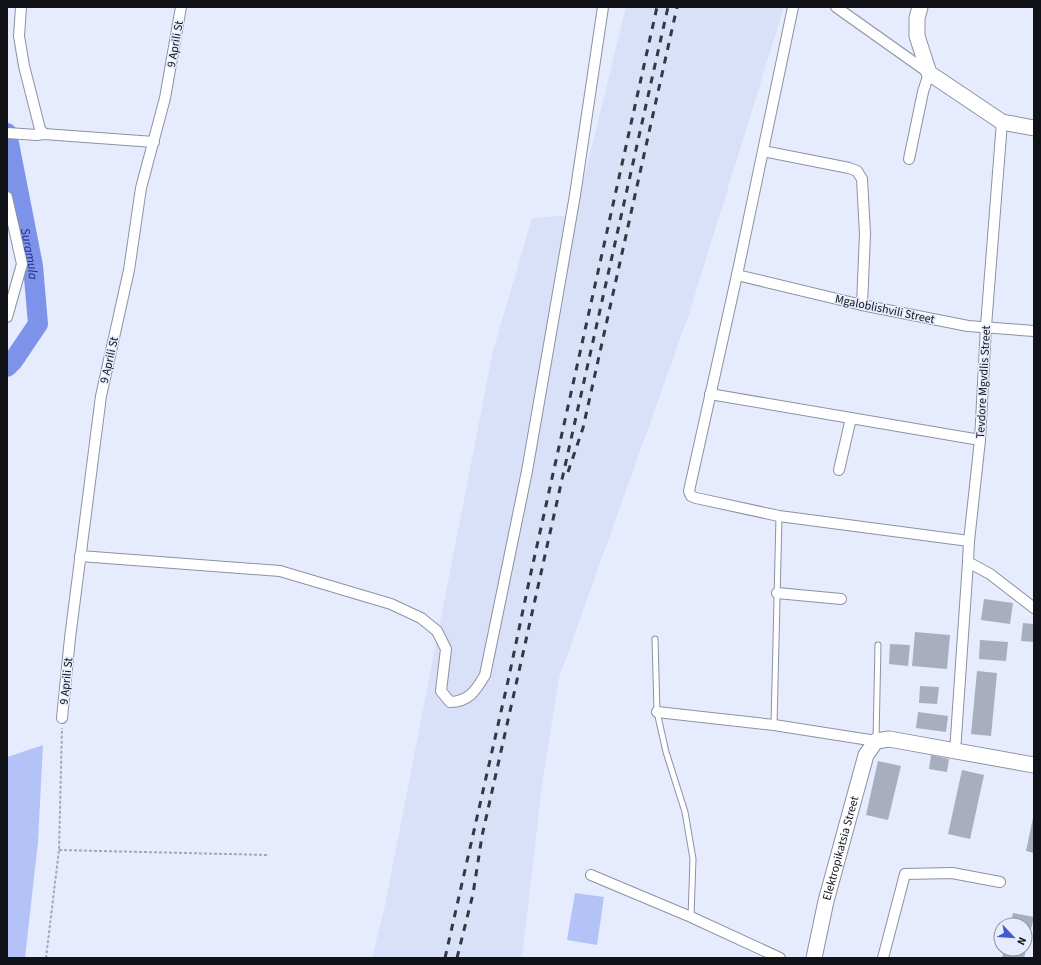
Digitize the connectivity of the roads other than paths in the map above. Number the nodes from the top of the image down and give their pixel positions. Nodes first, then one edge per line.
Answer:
1 (21, 7) edge
2 (181, 7) edge
3 (603, 7) edge
4 (793, 7) edge
5 (836, 7) edge
6 (920, 7) edge
7 (929, 73) junction
8 (1002, 122) junction
9 (1029, 127) edge
10 (7, 133) edge
11 (40, 134) junction
12 (154, 142) junction
13 (763, 151) junction
14 (909, 159) dead end
15 (7, 197) edge
16 (737, 275) junction
17 (862, 305) junction
18 (7, 317) edge
19 (986, 326) junction
20 (1034, 331) edge
21 (710, 394) junction
22 (851, 418) junction
23 (980, 440) junction
24 (839, 470) dead end
25 (779, 516) junction
26 (969, 541) junction
27 (80, 556) junction
28 (968, 562) junction
29 (778, 593) junction
30 (841, 599) dead end
31 (1034, 608) edge
32 (656, 639) dead end
33 (878, 645) dead end
34 (657, 712) junction
35 (62, 718) road end
36 (774, 725) junction
37 (876, 741) junction
38 (954, 752) junction
39 (1034, 765) edge
40 (591, 875) dead end
41 (1000, 882) dead end
42 (691, 917) junction
43 (780, 958) edge
44 (814, 958) edge
45 (883, 958) edge

1 - 11 street
2 - 12 street, 9 Aprili St
3 - 27 street
4 - 13 street
5 - 7 street
6 - 7 street
7 - 8 street
7 - 14 street
8 - 9 street
8 - 19 street, Tevdore Mgvdlis Street
10 - 11 street
11 - 12 street
12 - 27 street, 9 Aprili St
13 - 16 street
13 - 17 street
15 - 18 street
16 - 17 street, Mgaloblishvili Street
16 - 21 street
17 - 19 street, Mgaloblishvili Street
19 - 20 street, Mgaloblishvili Street
19 - 23 street, Tevdore Mgvdlis Street
21 - 22 street
21 - 25 street
22 - 23 street
22 - 24 street
23 - 26 street, Tevdore Mgvdlis Street
25 - 26 street
25 - 29 lane
26 - 28 street, Tevdore Mgvdlis Street
27 - 35 street, 9 Aprili St
28 - 31 street
28 - 38 street
29 - 30 street
29 - 36 lane
32 - 34 lane
33 - 37 lane
34 - 36 street
34 - 42 lane
36 - 37 street
37 - 38 street
37 - 44 street, Elektropikatsia Street
38 - 39 street
40 - 42 street
41 - 45 street
42 - 43 street

